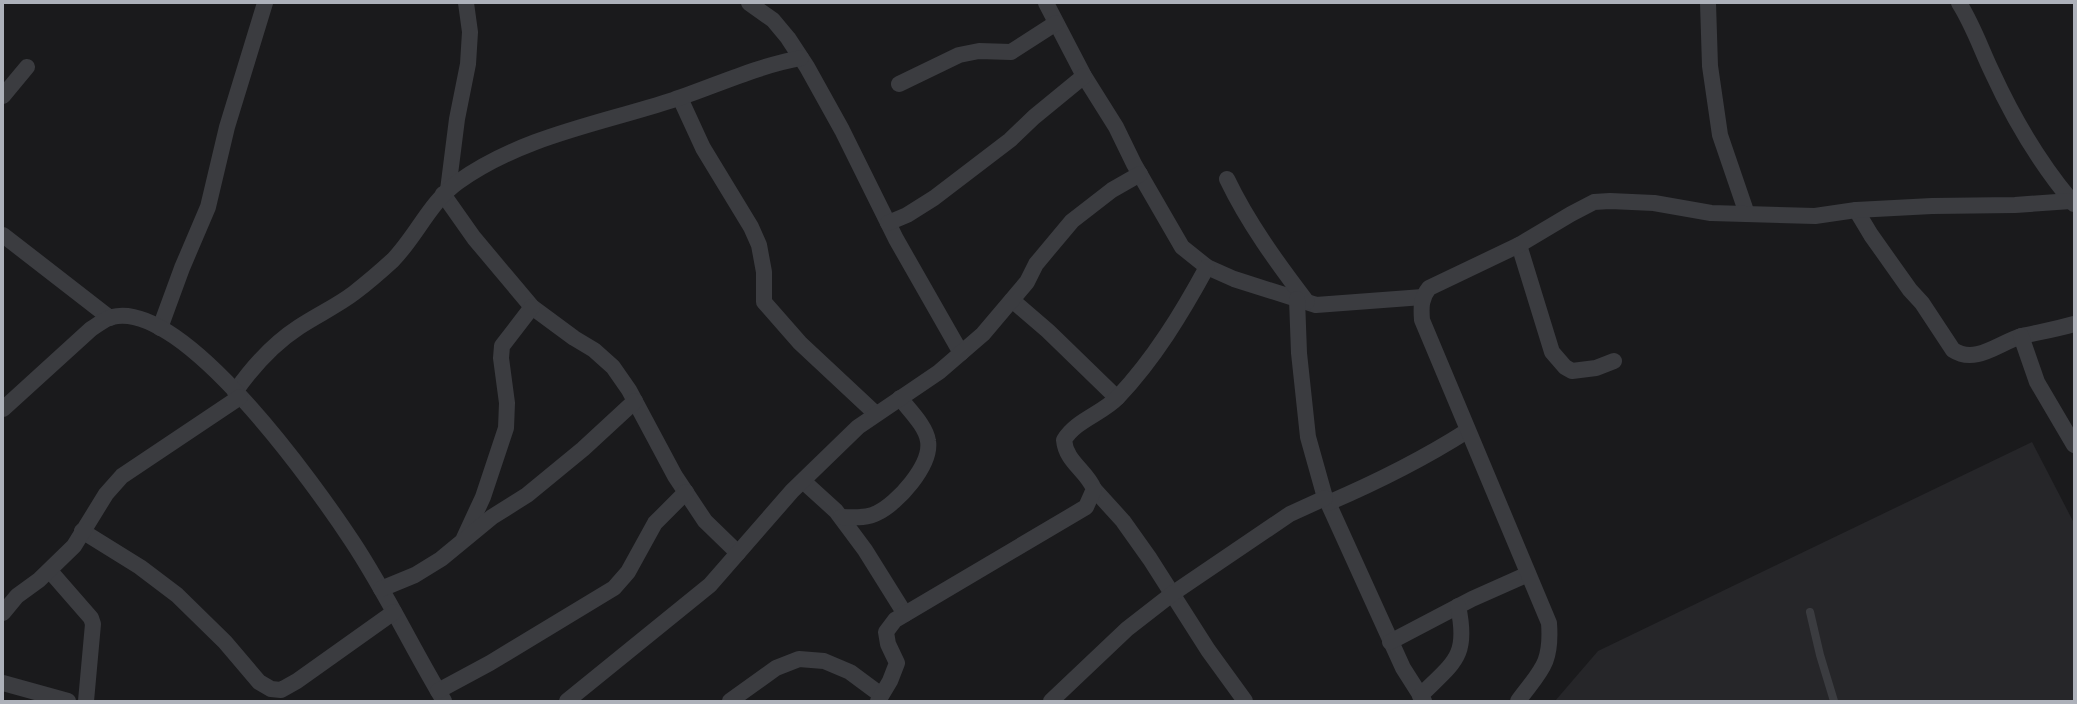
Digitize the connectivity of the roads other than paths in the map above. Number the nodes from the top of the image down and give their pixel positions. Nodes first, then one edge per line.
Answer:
1 (265, 3) edge
2 (466, 3) edge
3 (749, 3) edge
4 (1046, 3) edge
5 (1708, 3) edge
6 (1959, 3) edge
7 (1056, 23) junction
8 (801, 58) junction
9 (27, 67) dead end
10 (1084, 76) junction
11 (899, 84) dead end
12 (3, 96) edge
13 (680, 98) junction
14 (1140, 174) junction
15 (1227, 179) dead end
16 (445, 192) junction
17 (2072, 202) edge
18 (1856, 210) junction
19 (1747, 214) junction
20 (888, 223) junction
21 (3, 235) edge
22 (1519, 245) junction
23 (1207, 267) junction
24 (1423, 297) junction
25 (1012, 300) junction
26 (1302, 300) junction
27 (532, 306) junction
28 (110, 318) junction
29 (2074, 324) edge
30 (160, 328) junction
31 (2020, 336) junction
32 (961, 353) junction
33 (1614, 361) dead end
34 (238, 394) junction
35 (900, 398) junction
36 (1117, 398) junction
37 (6, 400) edge
38 (635, 401) junction
39 (876, 414) junction
40 (1468, 431) junction
41 (2074, 445) edge
42 (803, 481) junction
43 (1094, 489) junction
44 (686, 492) junction
45 (1327, 500) junction
46 (841, 517) junction
47 (82, 531) junction
48 (463, 542) junction
49 (738, 553) junction
50 (50, 571) junction
51 (1528, 574) junction
52 (381, 589) junction
53 (1172, 594) junction
54 (1458, 606) junction
55 (394, 612) junction
56 (1810, 612) dead end
57 (3, 613) edge
58 (905, 614) junction
59 (1390, 642) junction
60 (3, 683) edge
61 (276, 695) edge
62 (441, 696) edge
63 (880, 698) edge
64 (1422, 698) edge
65 (68, 701) edge
66 (86, 701) edge
67 (567, 701) edge
68 (730, 701) edge
69 (1051, 701) edge
70 (1245, 701) edge
71 (1518, 701) edge
72 (1834, 701) edge

1 - 30 street
2 - 16 street
3 - 8 street
4 - 7 street
5 - 19 street
6 - 17 street
7 - 10 street
7 - 11 street
8 - 13 street
8 - 20 street
9 - 12 street
10 - 14 street
10 - 20 street
13 - 16 street
13 - 39 street
14 - 23 street
14 - 25 street
15 - 26 street
16 - 27 street
16 - 34 street
17 - 18 street
18 - 19 street
18 - 31 street
19 - 22 street
20 - 32 street
21 - 28 street
22 - 24 street
22 - 33 street
23 - 26 street
23 - 36 street
24 - 26 street
24 - 40 street
25 - 32 street
25 - 36 street
26 - 45 street
27 - 38 street
27 - 48 street
28 - 30 street
28 - 37 street
29 - 31 street
30 - 34 street
31 - 41 street
32 - 35 street
34 - 47 street
34 - 52 street
35 - 39 street
35 - 46 street
36 - 43 street
38 - 44 street
38 - 48 street
39 - 42 street
40 - 45 street
40 - 51 street
42 - 46 street
42 - 49 street
43 - 53 street
43 - 58 street
44 - 49 street
44 - 62 street
45 - 53 street
45 - 59 street
46 - 58 street
47 - 50 street
47 - 61 street
48 - 52 street
49 - 67 street
50 - 57 street
50 - 66 street
51 - 54 street
51 - 71 street
52 - 55 street
53 - 69 street
53 - 70 street
54 - 59 street
54 - 64 street
55 - 61 street
55 - 62 street
56 - 72 lane
58 - 63 street
59 - 64 street
60 - 65 street
63 - 68 street

